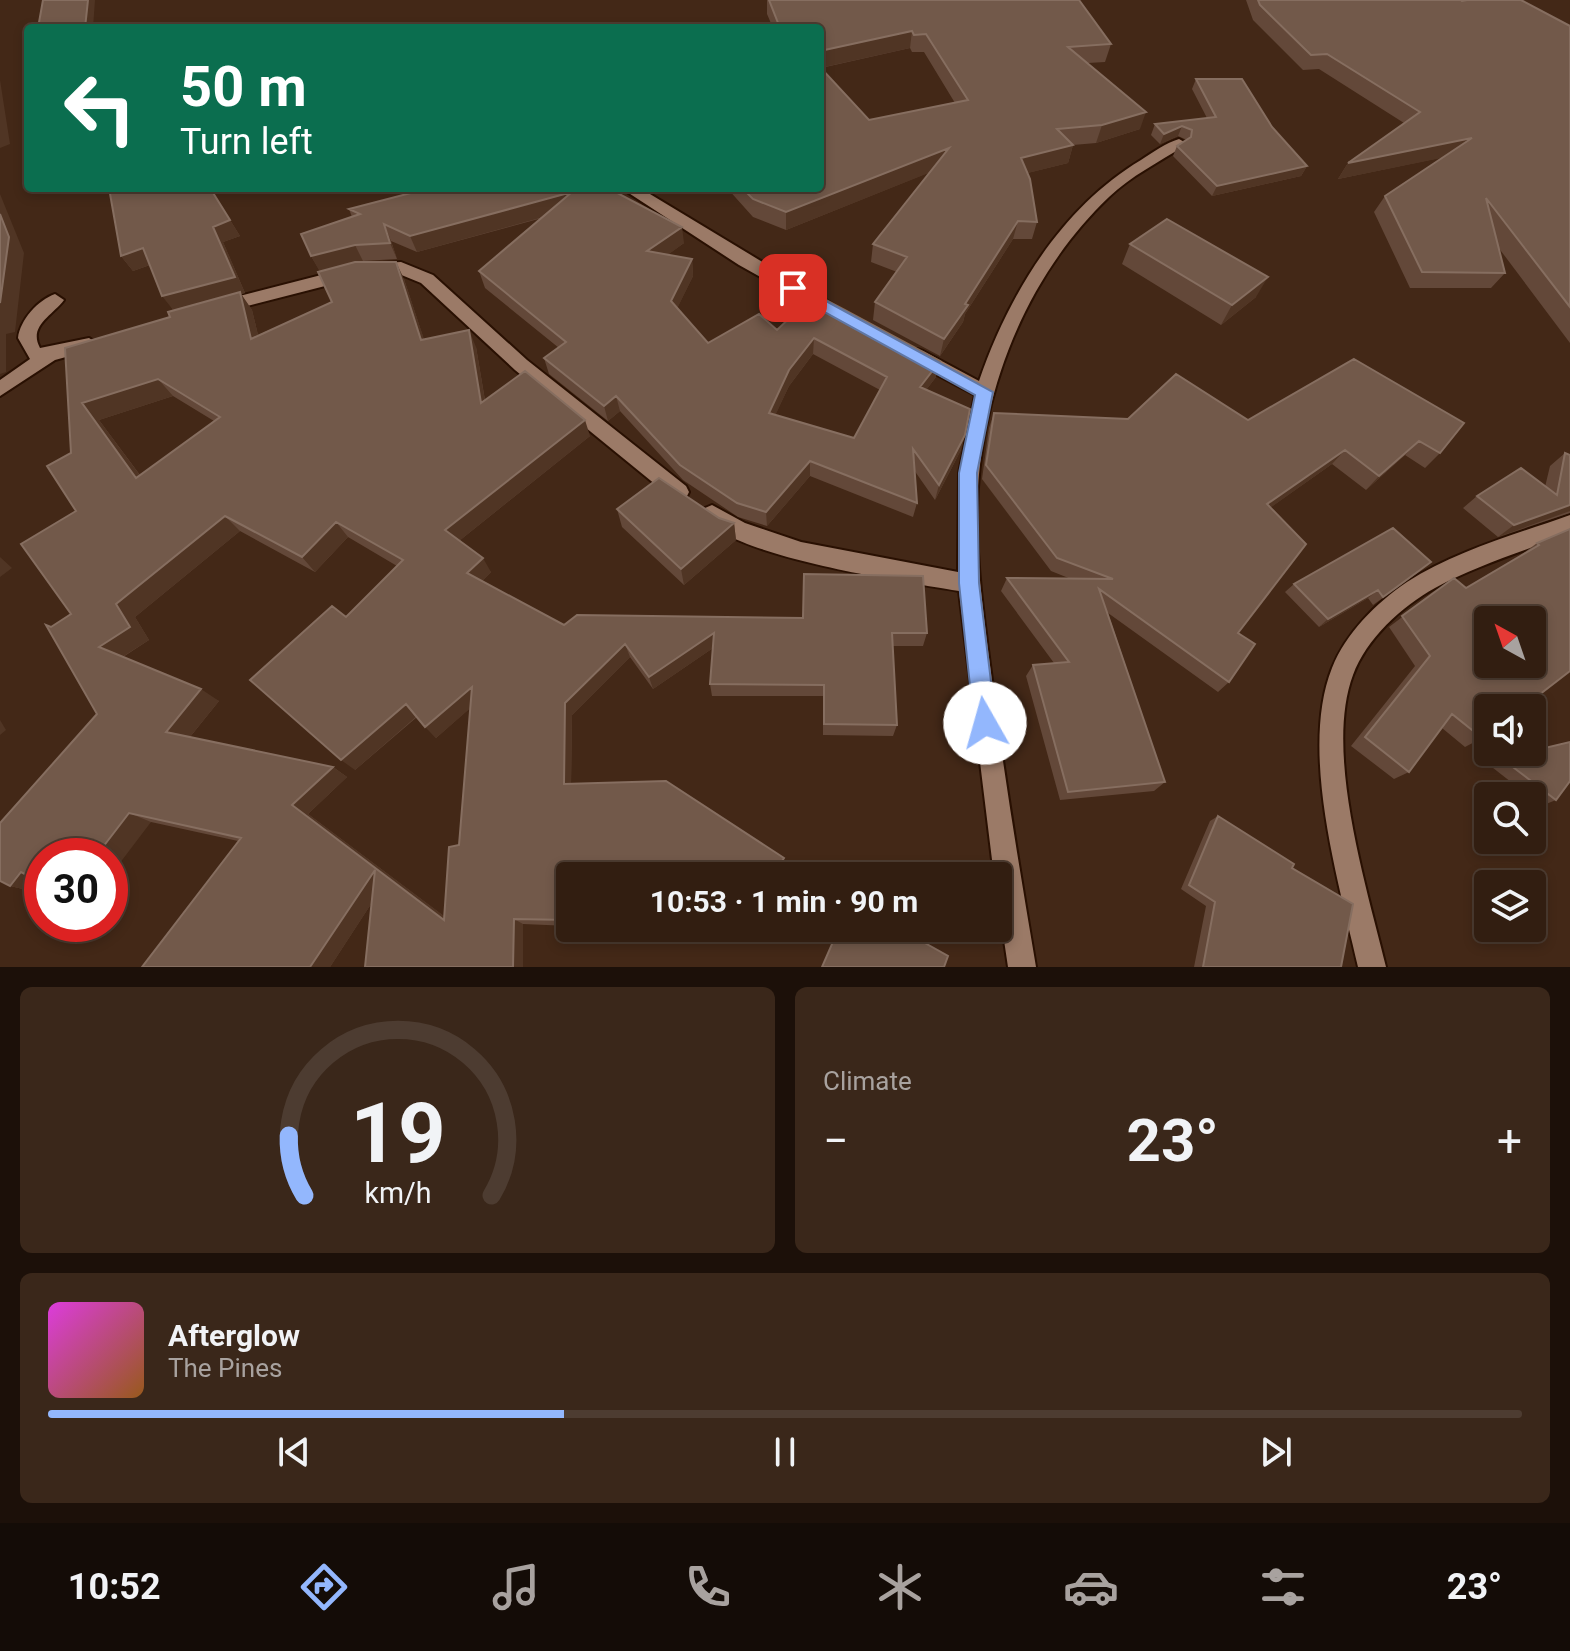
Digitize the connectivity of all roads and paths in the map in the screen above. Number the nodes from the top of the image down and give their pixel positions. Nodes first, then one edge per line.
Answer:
1 (1179, 143) edge
2 (635, 192) edge
3 (55, 300) dead end
4 (201, 313) edge
5 (844, 316) edge
6 (112, 338) edge
7 (899, 346) edge
8 (49, 355) junction
9 (0, 389) edge
10 (984, 392) junction
11 (1570, 524) edge
12 (969, 583) junction
13 (1022, 967) edge
14 (1372, 967) edge

1 - 10 street
2 - 5 street
3 - 8 street
4 - 12 street
6 - 8 street
7 - 10 street
8 - 9 street
10 - 12 street
11 - 14 street
12 - 13 street

